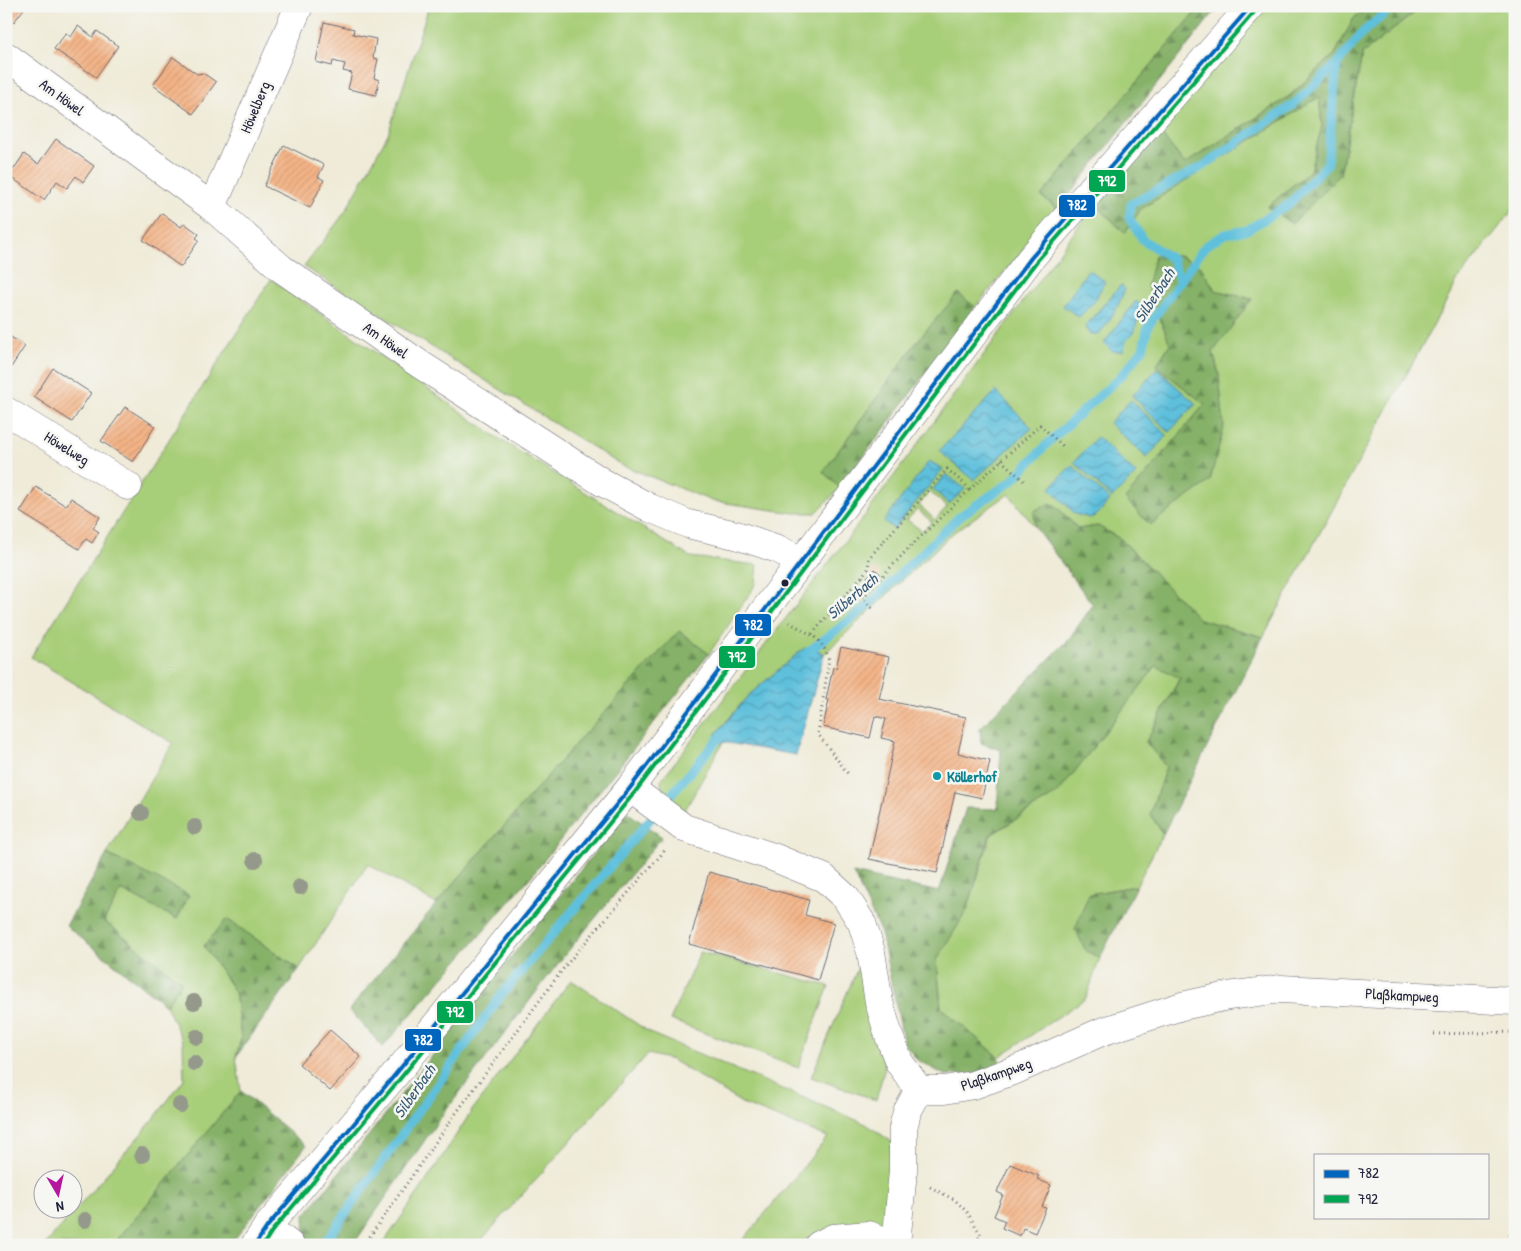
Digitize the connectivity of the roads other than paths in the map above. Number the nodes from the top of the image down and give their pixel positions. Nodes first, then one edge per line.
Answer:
1 (299, 6) edge
2 (1250, 6) edge
3 (6, 56) edge
4 (212, 207) junction
5 (6, 410) edge
6 (128, 486) dead end
7 (801, 561) junction
8 (638, 794) junction
9 (1515, 1001) edge
10 (919, 1090) junction
11 (261, 1236) edge
12 (290, 1245) edge
13 (819, 1245) edge
14 (888, 1245) edge
15 (896, 1245) edge

1 - 4 street, Höwelberg
2 - 7 street
3 - 4 street, Am Höwel
4 - 7 street, Am Höwel
5 - 6 street, Höwelweg
7 - 8 street
8 - 10 street
8 - 11 street
9 - 10 street, Plaßkampweg
10 - 15 street
11 - 12 street
13 - 14 street

